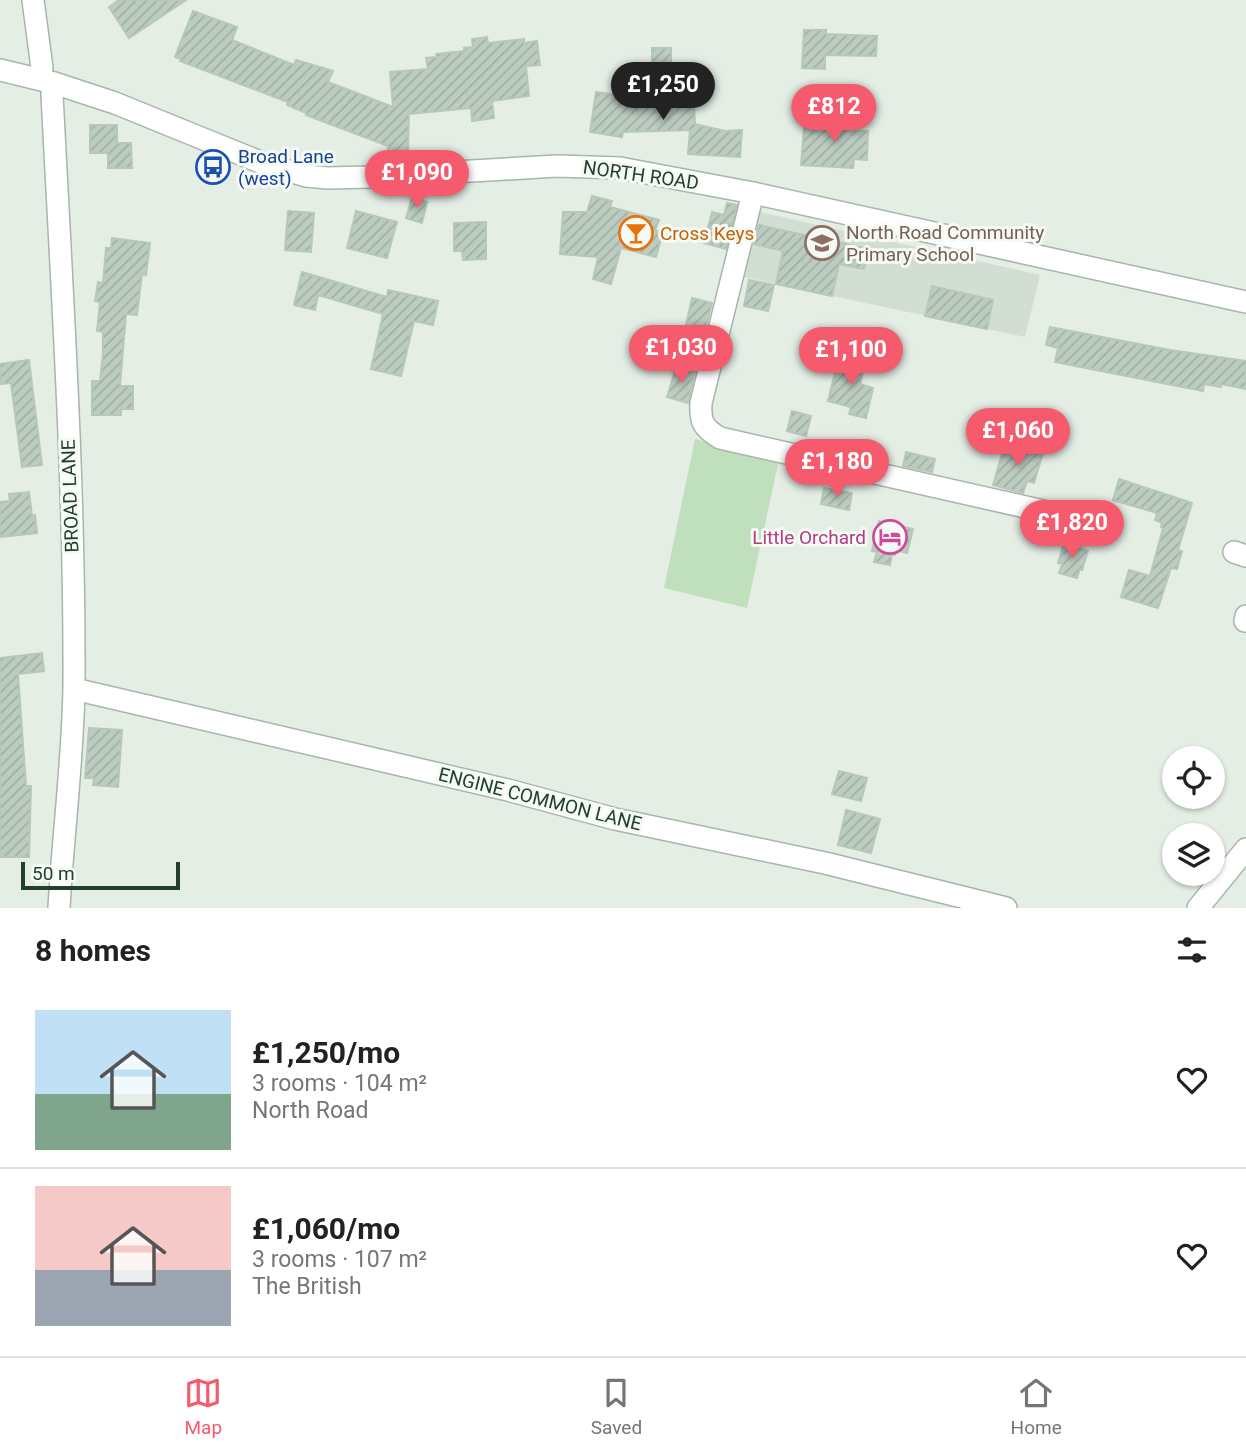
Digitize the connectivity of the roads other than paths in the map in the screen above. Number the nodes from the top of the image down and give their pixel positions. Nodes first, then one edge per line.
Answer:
1 (33, 0) edge
2 (0, 69) edge
3 (47, 81) junction
4 (753, 193) junction
5 (1246, 302) edge
6 (1105, 526) dead end
7 (74, 689) junction
8 (1246, 849) edge
9 (59, 908) edge
10 (1006, 908) edge
11 (1198, 908) edge

1 - 3 street, BROAD LANE
2 - 3 street, NORTH ROAD
3 - 4 street, NORTH ROAD
3 - 7 street, BROAD LANE
4 - 5 street, NORTH ROAD
4 - 6 street
7 - 9 street, BROAD LANE
7 - 10 street, ENGINE COMMON LANE
8 - 11 street

